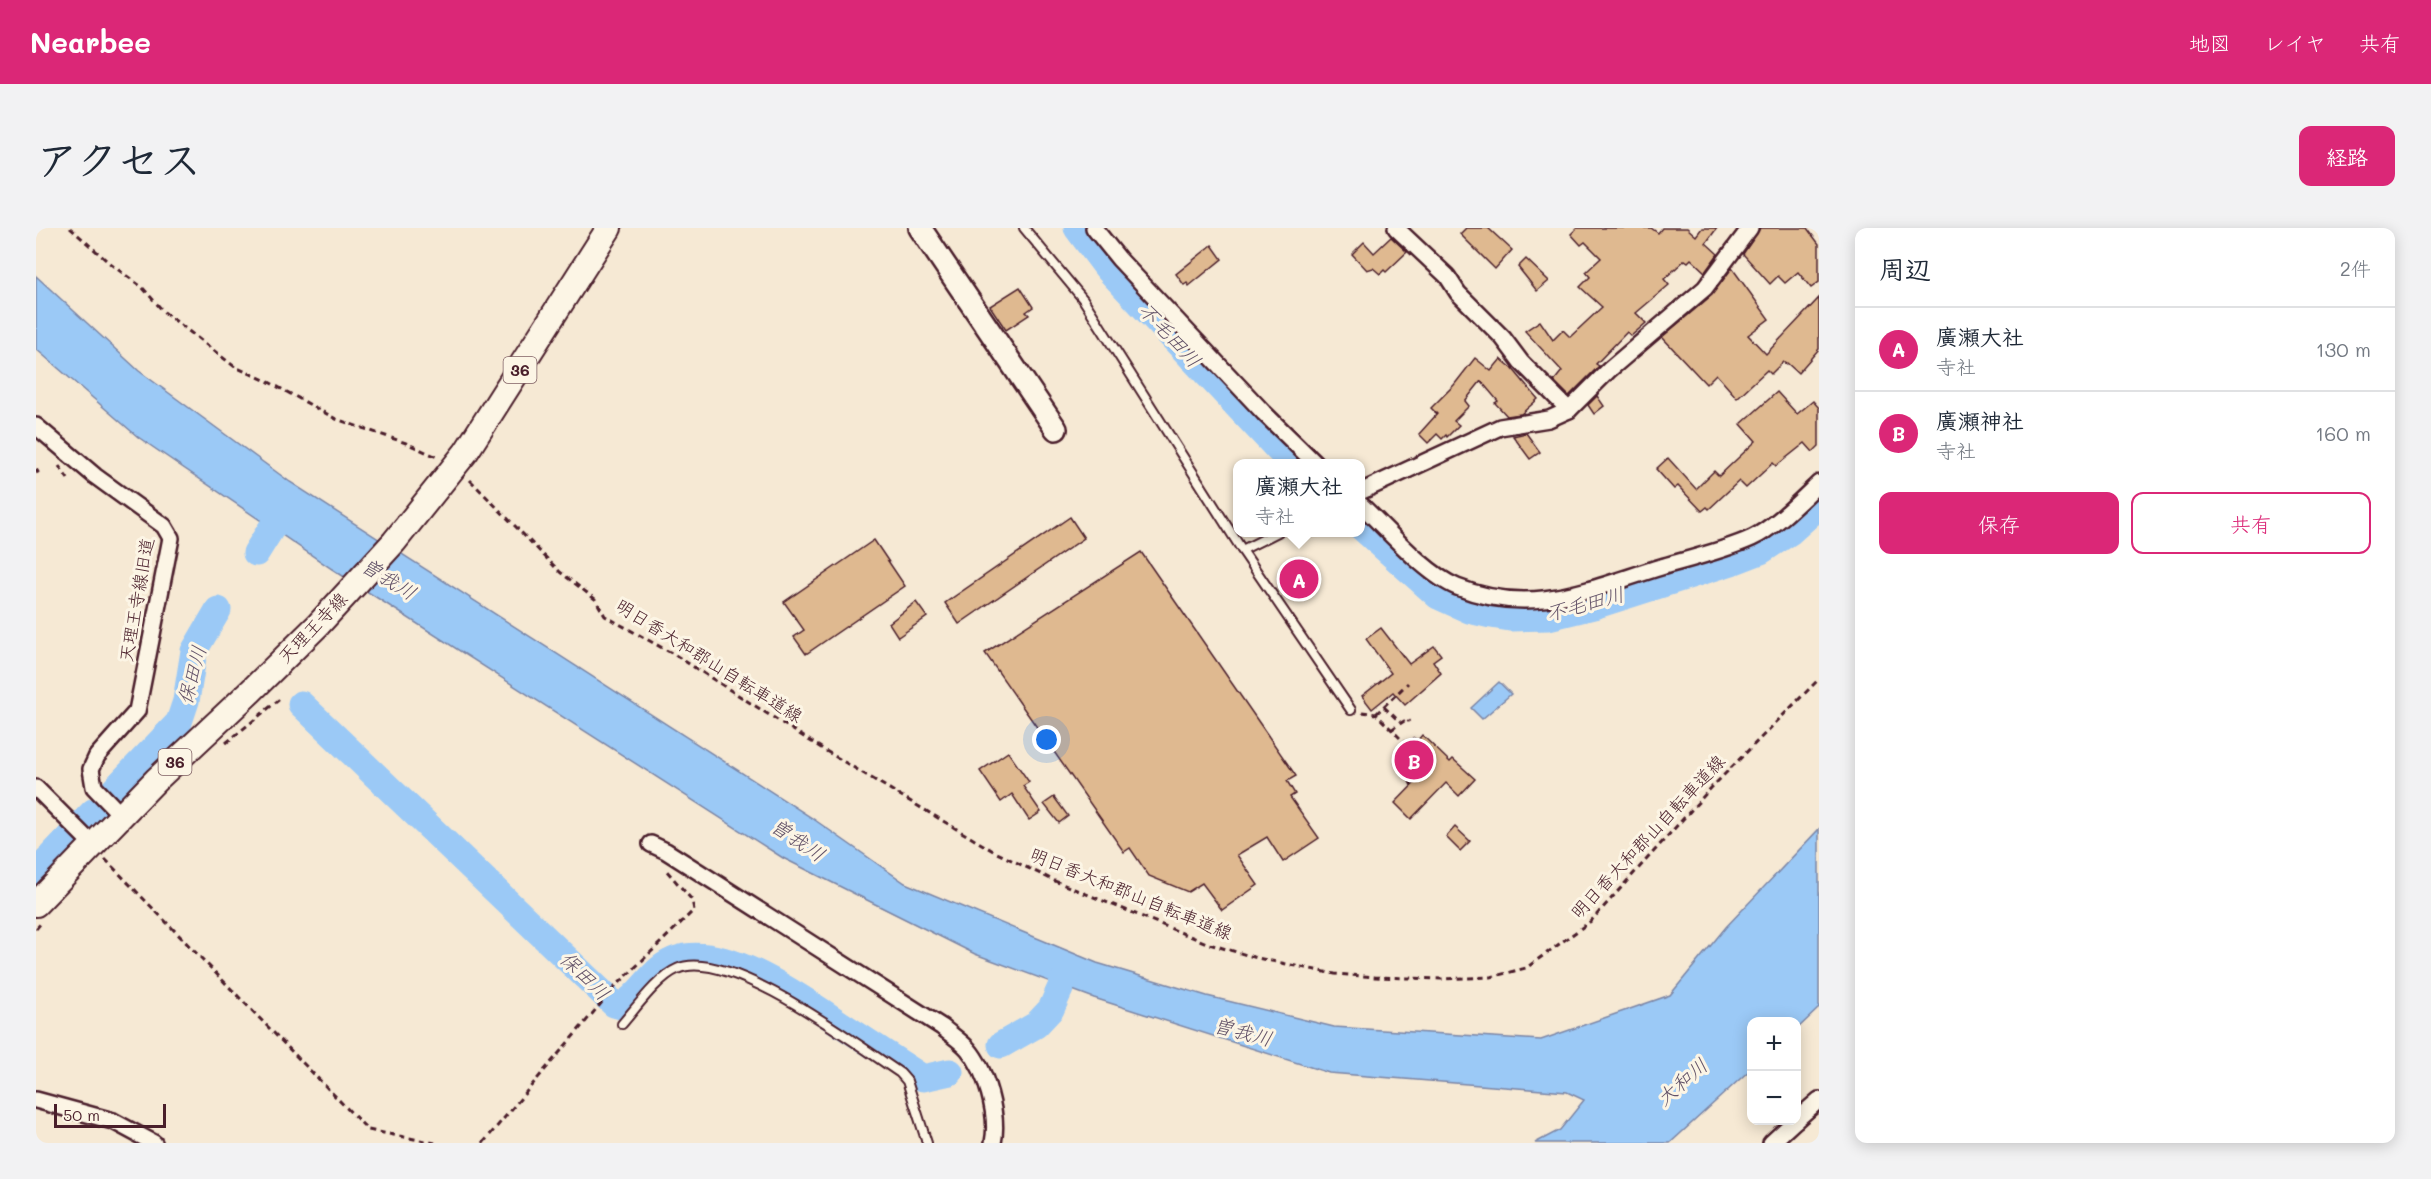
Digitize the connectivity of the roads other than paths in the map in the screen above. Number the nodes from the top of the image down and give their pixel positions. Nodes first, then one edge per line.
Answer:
1 (609, 228) edge
2 (920, 228) edge
3 (1024, 228) edge
4 (1094, 228) edge
5 (1396, 228) edge
6 (1750, 228) edge
7 (1569, 410) junction
8 (36, 426) edge
9 (1056, 429) dead end
10 (1311, 459) edge
11 (1819, 483) edge
12 (1365, 490) edge
13 (1365, 509) edge
14 (1233, 536) edge
15 (1234, 537) edge
16 (1268, 537) edge
17 (1242, 550) junction
18 (1352, 710) road end
19 (36, 788) edge
20 (121, 815) junction
21 (92, 844) junction
22 (651, 844) road end
23 (36, 904) edge
24 (622, 1024) dead end
25 (36, 1100) edge
26 (1819, 1100) edge
27 (1801, 1116) edge
28 (1791, 1125) edge
29 (154, 1143) edge
30 (927, 1143) edge
31 (993, 1143) edge
32 (1771, 1143) edge

1 - 20 main road, 天理王寺線 / 36
2 - 9 street
3 - 14 lane
4 - 10 street
5 - 7 street
6 - 7 street
7 - 12 street
8 - 20 street, 天理王寺線旧道
11 - 13 street
15 - 17 lane
16 - 17 lane
17 - 18 lane
19 - 21 street
20 - 21 main road, 天理王寺線 / 36
21 - 23 main road, 天理王寺線 / 36
22 - 31 street
24 - 30 lane
25 - 29 street
26 - 27 street
28 - 32 street

